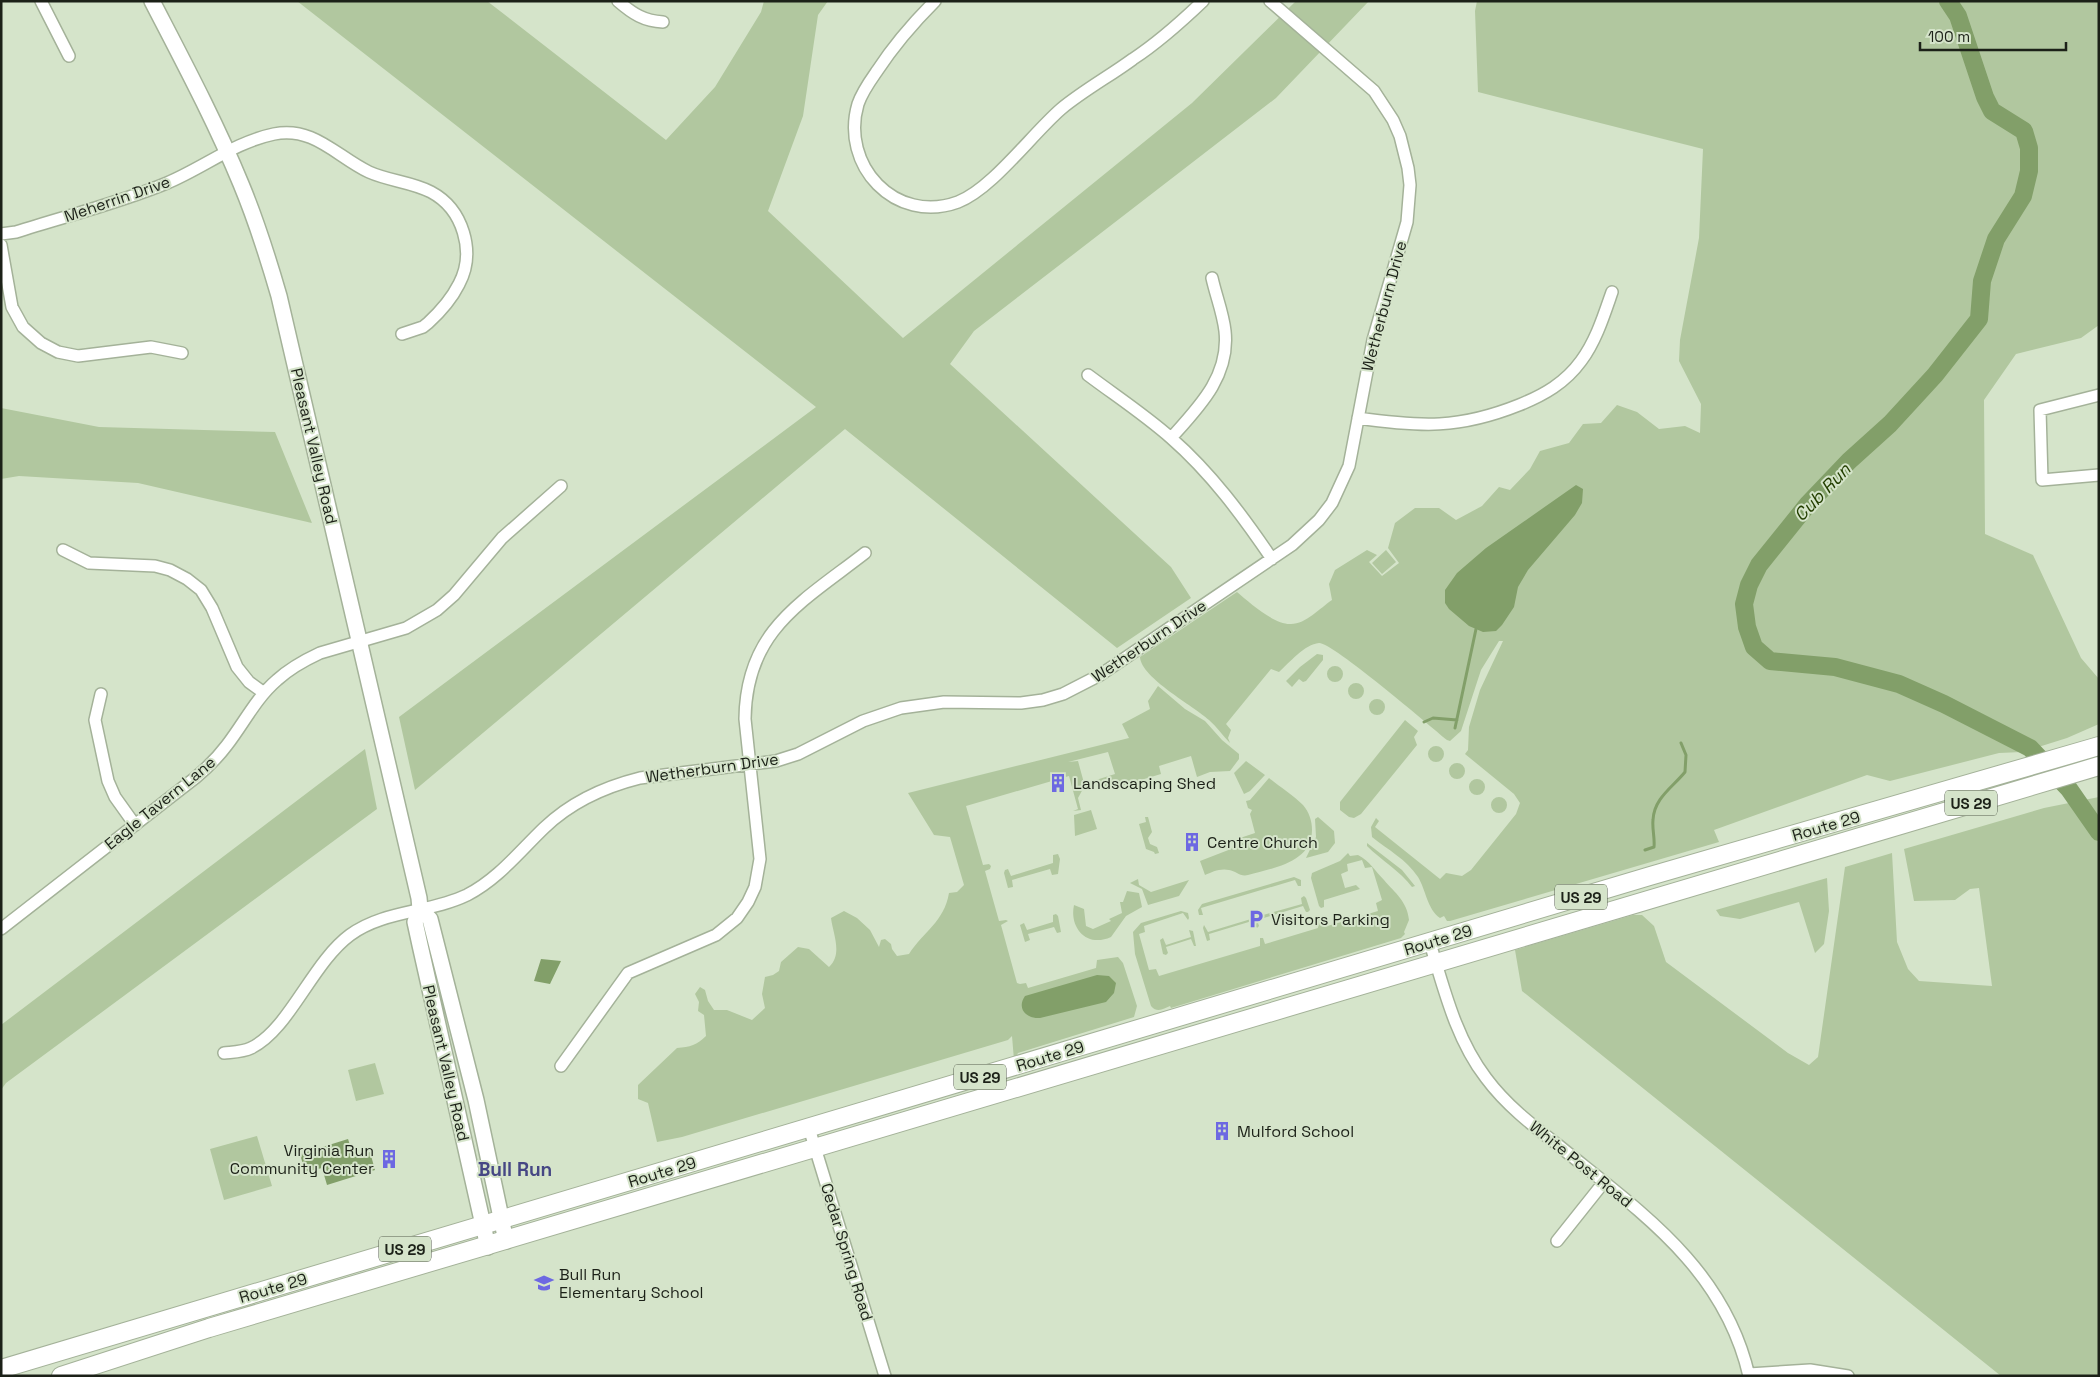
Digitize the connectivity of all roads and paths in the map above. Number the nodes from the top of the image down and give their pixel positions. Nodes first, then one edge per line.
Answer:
1 (41, 1) edge
2 (152, 1) edge
3 (618, 1) edge
4 (935, 1) edge
5 (1203, 1) edge
6 (1270, 1) edge
7 (663, 22) dead end
8 (69, 56) dead end
9 (227, 153) junction
10 (1, 234) edge
11 (1, 246) edge
12 (1212, 278) dead end
13 (1612, 292) dead end
14 (402, 334) dead end
15 (182, 353) dead end
16 (1088, 376) dead end
17 (2099, 395) edge
18 (1358, 418) junction
19 (1171, 438) junction
20 (2099, 475) edge
21 (562, 486) dead end
22 (63, 550) dead end
23 (865, 553) dead end
24 (1272, 559) junction
25 (359, 641) junction
26 (264, 693) junction
27 (101, 694) dead end
28 (2099, 746) edge
29 (750, 765) junction
30 (2099, 766) edge
31 (135, 825) junction
32 (420, 909) junction
33 (1, 929) edge
34 (1430, 942) junction
35 (1436, 963) junction
36 (224, 1052) dead end
37 (561, 1066) dead end
38 (809, 1128) junction
39 (815, 1148) junction
40 (1604, 1182) junction
41 (502, 1220) junction
42 (484, 1226) junction
43 (506, 1241) junction
44 (1557, 1241) dead end
45 (488, 1246) junction
46 (1, 1369) edge
47 (1749, 1375) edge
48 (61, 1376) edge
49 (885, 1376) edge
50 (1848, 1376) edge

1 - 8 street
2 - 9 main road, Pleasant Valley Road
3 - 7 street
4 - 5 street
6 - 18 street, Wetherburn Drive
9 - 10 street, Meherrin Drive
9 - 14 street, Meherrin Drive
9 - 25 main road, Pleasant Valley Road
11 - 15 street
12 - 19 street
13 - 18 street
16 - 19 street
17 - 20 street
18 - 24 street, Wetherburn Drive
19 - 24 street
21 - 25 street, Eagle Tavern Lane
22 - 26 street
23 - 29 street
24 - 29 street, Wetherburn Drive
25 - 26 street, Eagle Tavern Lane
25 - 32 main road, Pleasant Valley Road
26 - 31 street, Eagle Tavern Lane
27 - 31 street
28 - 34 main road, Route 29 / US 29
29 - 32 street, Wetherburn Drive
29 - 37 street
30 - 35 main road, Route 29 / US 29
31 - 33 street, Eagle Tavern Lane
32 - 36 street, Wetherburn Drive
32 - 41 main road, Pleasant Valley Road
32 - 42 main road, Pleasant Valley Road
34 - 35 street, White Post Road
34 - 38 main road, Route 29 / US 29
35 - 39 main road, Route 29 / US 29
35 - 40 street, White Post Road
38 - 39 street, Cedar Spring Road
38 - 41 main road, Route 29 / US 29
39 - 43 main road, Route 29 / US 29
39 - 49 street, Cedar Spring Road
40 - 44 street
40 - 47 street, White Post Road
41 - 42 main road, Route 29 / US 29
41 - 43 main road, Pleasant Valley Road
42 - 45 main road, Pleasant Valley Road
42 - 46 main road, Route 29 / US 29
43 - 45 main road, Route 29 / US 29
45 - 48 main road, Route 29 / US 29
47 - 50 street, White Post Road

